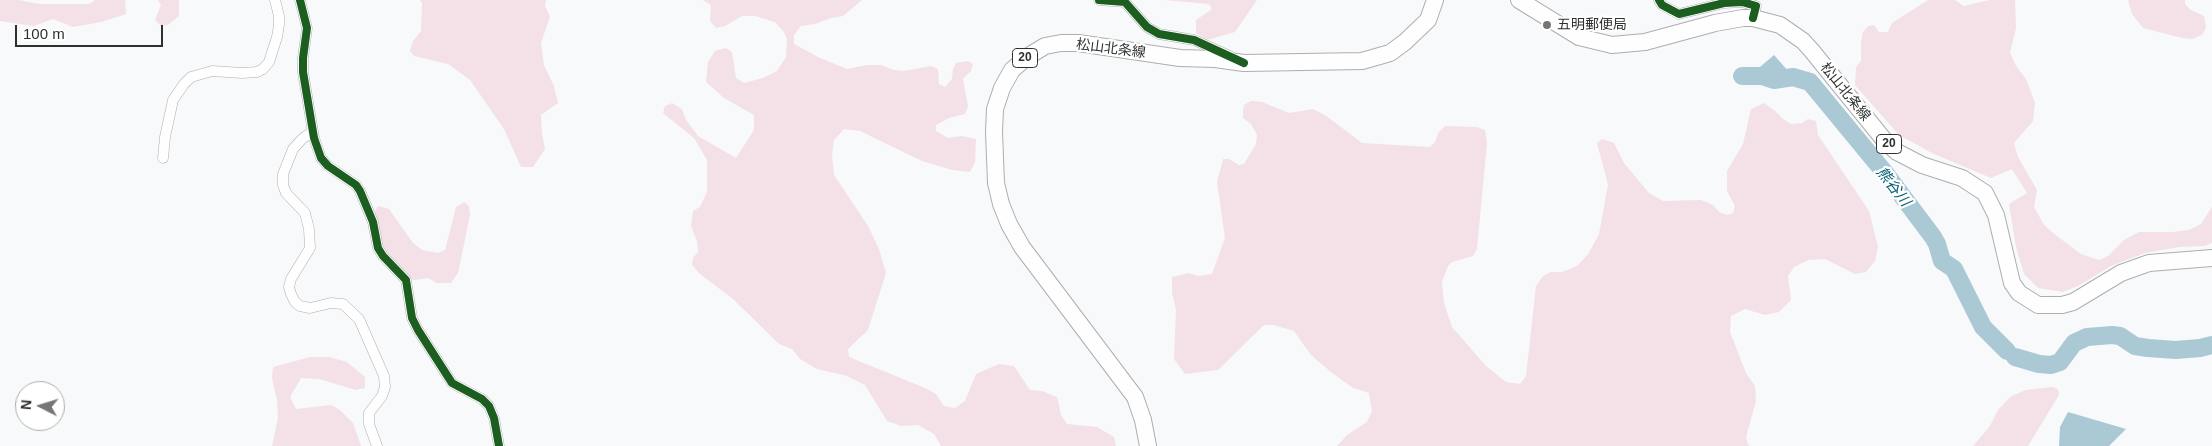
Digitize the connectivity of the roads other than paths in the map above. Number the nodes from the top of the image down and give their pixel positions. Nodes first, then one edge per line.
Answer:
1 (275, 0) edge
2 (300, 0) edge
3 (1099, 0) edge
4 (1435, 0) edge
5 (1658, 0) edge
6 (1528, 3) edge
7 (1753, 18) junction
8 (1244, 63) junction
9 (313, 131) junction
10 (163, 158) dead end
11 (2212, 258) edge
12 (377, 446) edge
13 (499, 446) edge
14 (1148, 446) edge

1 - 10 street
2 - 9 street
3 - 8 street
4 - 8 main road, 松山北条線 / 20
5 - 7 street
6 - 7 main road, 松山北条線 / 20
7 - 11 main road, 松山北条線 / 20
8 - 14 main road, 松山北条線 / 20
9 - 12 street
9 - 13 street

